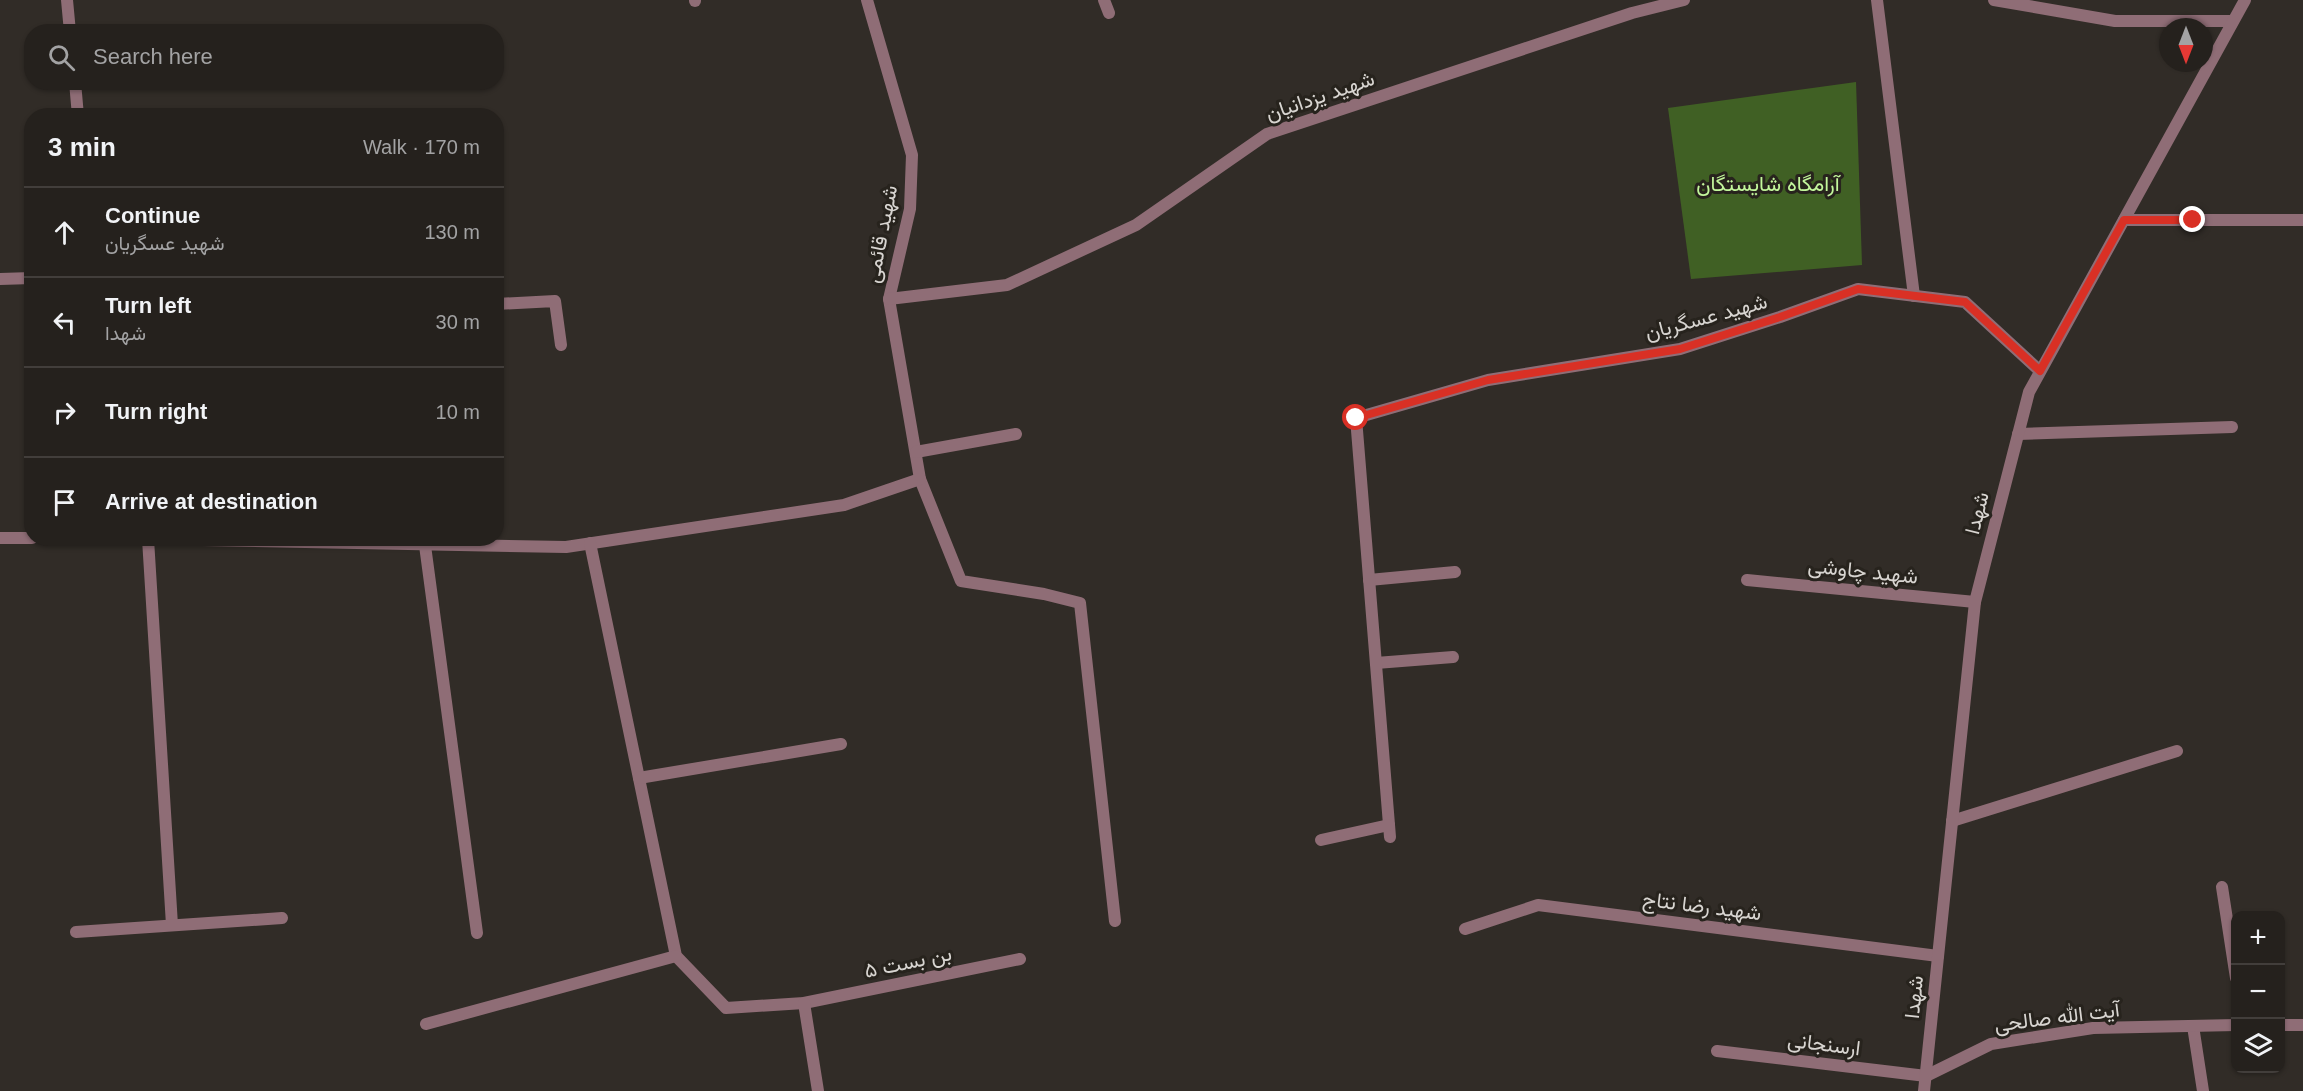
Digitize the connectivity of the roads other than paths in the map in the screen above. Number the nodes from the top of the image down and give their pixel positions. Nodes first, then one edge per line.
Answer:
1 (67, 0) edge
2 (867, 0) edge
3 (1104, 0) edge
4 (1683, 0) edge
5 (1877, 0) edge
6 (1994, 0) edge
7 (2245, 0) edge
8 (1109, 14) dead end
9 (2233, 21) junction
10 (69, 24) edge
11 (76, 90) edge
12 (77, 108) edge
13 (2124, 220) junction
14 (2303, 220) edge
15 (24, 278) edge
16 (0, 279) edge
17 (1914, 296) junction
18 (889, 299) junction
19 (504, 304) edge
20 (561, 345) dead end
21 (2040, 371) junction
22 (2232, 427) dead end
23 (1016, 434) dead end
24 (2018, 434) junction
25 (916, 452) junction
26 (920, 479) junction
27 (0, 537) edge
28 (24, 538) edge
29 (590, 543) junction
30 (504, 544) edge
31 (148, 546) edge
32 (425, 546) edge
33 (1455, 572) dead end
34 (1369, 580) junction
35 (1747, 580) dead end
36 (1975, 602) junction
37 (1453, 657) dead end
38 (1376, 663) junction
39 (841, 744) dead end
40 (2177, 751) dead end
41 (639, 778) junction
42 (1952, 820) junction
43 (1321, 840) dead end
44 (2222, 887) dead end
45 (282, 918) dead end
46 (1115, 921) dead end
47 (172, 926) junction
48 (1465, 928) dead end
49 (76, 932) dead end
50 (477, 933) dead end
51 (676, 956) junction
52 (1938, 956) junction
53 (1020, 959) dead end
54 (2233, 965) edge
55 (804, 1003) junction
56 (426, 1024) dead end
57 (2231, 1025) edge
58 (2285, 1025) edge
59 (2303, 1025) edge
60 (2193, 1026) junction
61 (1717, 1051) dead end
62 (1926, 1076) junction
63 (818, 1091) edge
64 (1924, 1091) edge
65 (2203, 1091) edge

1 - 10 street
2 - 18 street, شهید قائمی
3 - 8 street
4 - 18 street, شهید یزدانیان
5 - 17 street
6 - 9 street
7 - 9 street, شهدا
9 - 13 street, شهدا
11 - 12 street
13 - 14 street
13 - 21 street, شهدا
15 - 16 street
17 - 21 street, شهید عسگریان
17 - 34 street, شهید عسگریان
18 - 25 street, شهید قائمی
19 - 20 street
21 - 24 street, شهدا
22 - 24 street
23 - 25 street
24 - 36 street, شهدا
25 - 26 street, شهید قائمی
26 - 29 street
26 - 46 street, شهید قائمی
27 - 28 street
29 - 30 street
29 - 41 street
31 - 47 street
32 - 50 street
33 - 34 street
34 - 38 street
35 - 36 street, شهید چاوشی
36 - 42 street, شهدا
37 - 38 street
38 - 43 street
39 - 41 street
40 - 42 street
41 - 51 street
42 - 52 street, شهدا
44 - 54 street
45 - 47 street
47 - 49 street
48 - 52 street, شهید رضا نتاج
51 - 55 street, بن بست ۵
51 - 56 street
52 - 62 street, شهدا
53 - 55 street, بن بست ۵
55 - 63 street
57 - 60 street, آیت الله صالحی
58 - 59 street
60 - 62 street, آیت الله صالحی
60 - 65 street
61 - 62 street, ارسنجانی
62 - 64 street, شهدا

